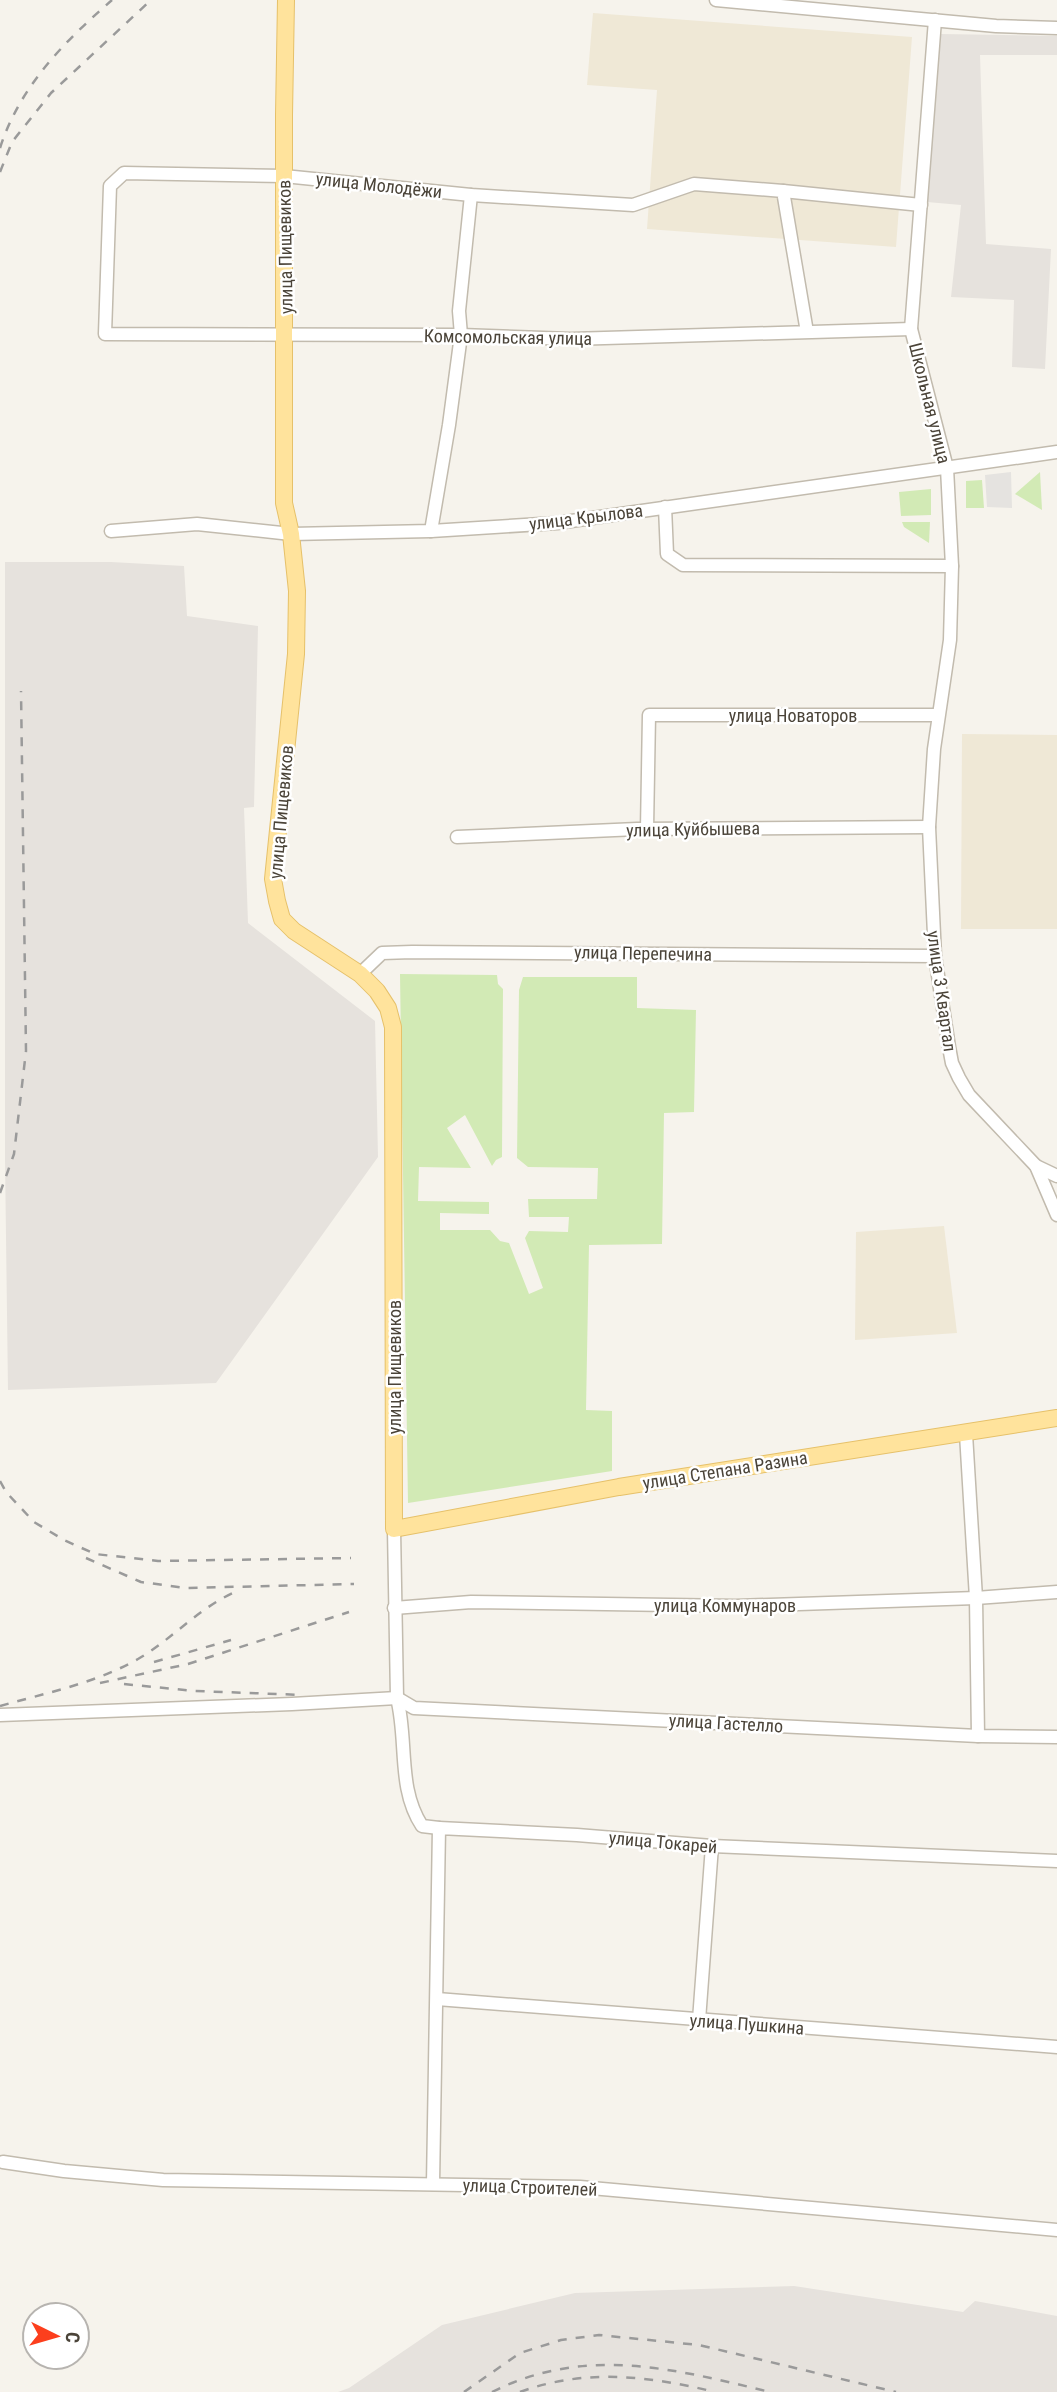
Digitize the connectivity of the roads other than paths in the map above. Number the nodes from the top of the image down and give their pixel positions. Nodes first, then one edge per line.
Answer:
1 (286, 0) edge
2 (716, 0) edge
3 (936, 20) junction
4 (1057, 29) edge
5 (284, 176) junction
6 (783, 191) junction
7 (471, 195) junction
8 (921, 205) junction
9 (911, 329) junction
10 (807, 332) junction
11 (105, 334) joint
12 (461, 334) junction
13 (286, 335) junction
14 (1057, 452) edge
15 (947, 468) junction
16 (666, 507) junction
17 (111, 531) dead end
18 (430, 531) junction
19 (291, 534) junction
20 (952, 566) junction
21 (937, 715) junction
22 (929, 827) junction
23 (647, 829) junction
24 (457, 837) dead end
25 (935, 956) junction
26 (360, 974) junction
27 (1036, 1166) junction
28 (1057, 1176) edge
29 (1057, 1215) edge
30 (1057, 1418) edge
31 (966, 1434) junction
32 (394, 1529) junction
33 (1057, 1592) edge
34 (976, 1598) junction
35 (394, 1608) junction
36 (397, 1698) junction
37 (0, 1715) edge
38 (978, 1735) junction
39 (1057, 1737) edge
40 (439, 1828) junction
41 (712, 1846) junction
42 (1057, 1861) edge
43 (437, 1999) junction
44 (699, 2021) junction
45 (1057, 2047) edge
46 (3, 2162) dead end
47 (433, 2184) junction
48 (1057, 2231) edge

1 - 5 main road, улица Пищевиков
2 - 3 street
3 - 4 street
3 - 8 street, Школьная улица
5 - 7 street, улица Молодёжи
5 - 11 street, улица Молодёжи
5 - 13 main road, улица Пищевиков
6 - 7 street, улица Молодёжи
6 - 8 street
6 - 10 street
7 - 12 street
8 - 9 street, Школьная улица
9 - 10 street, Комсомольская улица
9 - 15 street, Школьная улица
10 - 12 street, Комсомольская улица
11 - 13 street, Комсомольская улица
12 - 13 street, Комсомольская улица
12 - 18 street
13 - 19 main road, улица Пищевиков
14 - 15 street, улица Крылова
15 - 16 street, улица Крылова
15 - 20 street, Школьная улица
16 - 18 street, улица Крылова
16 - 20 street
17 - 19 street, улица Крылова
18 - 19 street, улица Крылова
19 - 26 main road, улица Пищевиков
20 - 21 street, Школьная улица
21 - 22 street, Школьная улица
21 - 23 street, улица Новаторов
22 - 23 street, улица Куйбышева
22 - 25 street, улица 3 Квартал
23 - 24 street, улица Куйбышева
25 - 26 street, улица Перепечина
25 - 27 street, улица 3 Квартал
26 - 32 main road, улица Пищевиков
27 - 28 street
27 - 29 street
30 - 31 main road, улица Степана Разина
31 - 32 main road, улица Степана Разина
31 - 34 street
32 - 35 street, улица Пищевиков
33 - 34 street, улица Коммунаров
34 - 35 street, улица Коммунаров
34 - 38 street
35 - 36 street, улица Пищевиков
36 - 37 street
36 - 38 street, улица Гастелло
36 - 40 street, улица Пищевиков
38 - 39 street, улица Гастелло
40 - 41 street, улица Токарей
40 - 43 street
41 - 42 street, улица Токарей
41 - 44 street
43 - 44 street, улица Пушкина
43 - 47 street
44 - 45 street, улица Пушкина
46 - 47 street, улица Строителей
47 - 48 street, улица Строителей

